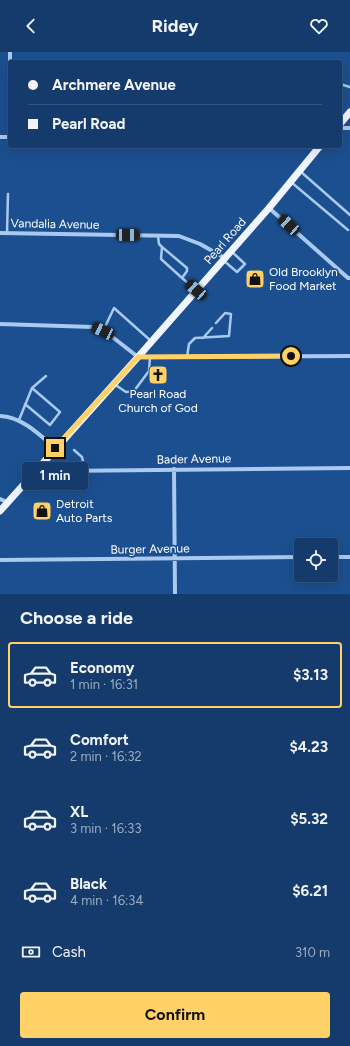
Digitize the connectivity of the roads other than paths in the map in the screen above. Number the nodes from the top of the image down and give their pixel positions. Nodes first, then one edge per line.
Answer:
1 (350, 112) edge
2 (342, 122) edge
3 (318, 148) edge
4 (299, 171) junction
5 (290, 182) junction
6 (8, 194) dead end
7 (269, 208) junction
8 (350, 215) edge
9 (348, 230) dead end
10 (0, 233) edge
11 (8, 233) junction
12 (158, 236) junction
13 (162, 247) junction
14 (231, 251) junction
15 (224, 259) junction
16 (182, 278) junction
17 (350, 278) edge
18 (196, 290) junction
19 (216, 322) dead end
20 (0, 324) edge
21 (212, 328) dead end
22 (103, 331) junction
23 (203, 338) junction
24 (151, 342) junction
25 (350, 356) edge
26 (138, 357) junction
27 (150, 357) junction
28 (187, 357) junction
29 (46, 376) dead end
30 (114, 384) junction
31 (32, 388) junction
32 (25, 404) junction
33 (0, 416) edge
34 (18, 421) junction
35 (55, 448) junction
36 (74, 450) dead end
37 (40, 466) junction
38 (350, 468) edge
39 (174, 469) junction
40 (85, 471) junction
41 (4, 501) edge
42 (0, 510) edge
43 (294, 557) edge
44 (338, 557) edge
45 (350, 557) edge
46 (174, 558) junction
47 (0, 560) edge
48 (174, 594) edge

1 - 2 main road
3 - 4 main road, Pearl Road
4 - 5 main road, Pearl Road
4 - 8 lane
5 - 7 main road, Pearl Road
5 - 9 lane
6 - 11 lane
7 - 14 main road, Pearl Road
7 - 17 street
10 - 11 street, Vandalia Avenue
11 - 12 street, Vandalia Avenue
12 - 13 lane
12 - 15 street, Vandalia Avenue
13 - 16 lane
13 - 16 lane
14 - 15 main road, Pearl Road
14 - 15 lane
15 - 18 main road, Pearl Road
16 - 18 lane
18 - 24 main road, Pearl Road
19 - 23 lane
20 - 22 street
21 - 23 lane
22 - 24 lane
22 - 26 street
23 - 28 lane
24 - 26 main road, Pearl Road
25 - 28 street
26 - 27 street
26 - 30 main road, Pearl Road
27 - 28 street
27 - 30 lane
29 - 31 lane
30 - 35 main road, Pearl Road
31 - 32 lane
31 - 32 lane
32 - 34 lane
33 - 34 street
34 - 35 street
35 - 37 main road, Pearl Road
36 - 40 lane
37 - 40 street, Bader Avenue
37 - 41 main road, Pearl Road
38 - 39 street, Bader Avenue
39 - 40 street, Bader Avenue
39 - 46 street
41 - 42 main road, Pearl Road
43 - 46 street, Burger Avenue
44 - 45 street
46 - 47 street, Burger Avenue
46 - 48 street

